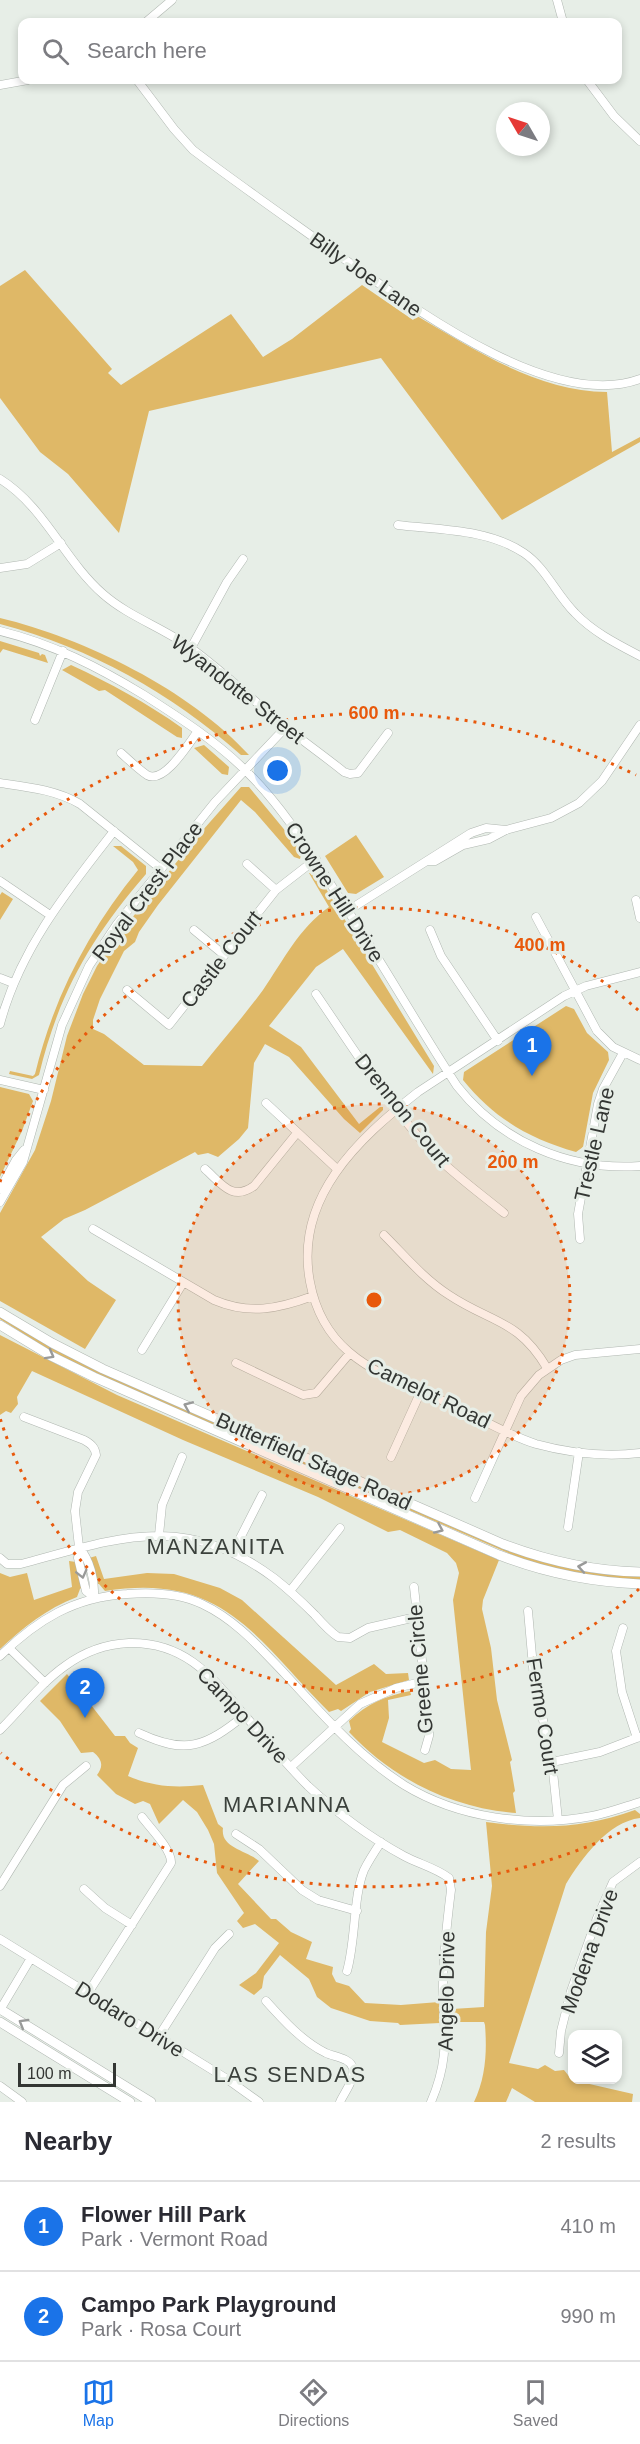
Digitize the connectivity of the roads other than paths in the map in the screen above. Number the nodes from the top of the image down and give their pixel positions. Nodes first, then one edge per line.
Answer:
1 (172, 0) edge
2 (557, 0) edge
3 (151, 18) edge
4 (562, 18) edge
5 (18, 82) edge
6 (140, 84) edge
7 (590, 84) edge
8 (0, 85) edge
9 (640, 141) edge
10 (640, 379) edge
11 (0, 479) edge
12 (399, 525) dead end
13 (61, 543) junction
14 (243, 559) dead end
15 (0, 568) edge
16 (0, 631) edge
17 (191, 648) junction
18 (63, 651) junction
19 (640, 656) edge
20 (35, 720) dead end
21 (640, 725) edge
22 (286, 727) junction
23 (198, 731) junction
24 (388, 733) dead end
25 (121, 753) dead end
26 (246, 770) junction
27 (0, 783) edge
28 (114, 831) junction
29 (316, 859) junction
30 (247, 864) dead end
31 (161, 869) junction
32 (0, 881) edge
33 (276, 890) junction
34 (636, 900) dead end
35 (349, 910) junction
36 (50, 915) junction
37 (536, 917) dead end
38 (640, 918) edge
39 (194, 930) dead end
40 (430, 930) dead end
41 (224, 955) junction
42 (640, 972) edge
43 (0, 978) edge
44 (12, 983) junction
45 (127, 990) dead end
46 (574, 992) junction
47 (316, 994) dead end
48 (0, 1024) edge
49 (498, 1041) junction
50 (623, 1053) junction
51 (640, 1060) edge
52 (449, 1074) junction
53 (0, 1080) edge
54 (44, 1090) junction
55 (266, 1103) dead end
56 (398, 1108) junction
57 (297, 1133) junction
58 (26, 1146) junction
59 (588, 1163) junction
60 (640, 1166) edge
61 (205, 1169) dead end
62 (337, 1169) junction
63 (0, 1189) edge
64 (0, 1202) edge
65 (504, 1213) dead end
66 (93, 1229) dead end
67 (384, 1235) dead end
68 (580, 1239) dead end
69 (183, 1283) junction
70 (313, 1296) junction
71 (0, 1312) edge
72 (0, 1325) edge
73 (640, 1349) edge
74 (141, 1350) dead end
75 (350, 1353) junction
76 (236, 1362) dead end
77 (547, 1368) junction
78 (421, 1391) junction
79 (24, 1417) dead end
80 (506, 1431) junction
81 (579, 1452) junction
82 (640, 1453) edge
83 (182, 1457) dead end
84 (391, 1457) dead end
85 (262, 1495) dead end
86 (475, 1498) dead end
87 (568, 1527) dead end
88 (340, 1528) dead end
89 (159, 1535) junction
90 (79, 1547) junction
91 (233, 1552) junction
92 (0, 1558) edge
93 (640, 1572) edge
94 (640, 1584) edge
95 (414, 1587) dead end
96 (290, 1591) junction
97 (94, 1597) junction
98 (528, 1611) dead end
99 (416, 1617) junction
100 (623, 1628) dead end
101 (9, 1648) junction
102 (0, 1656) edge
103 (425, 1681) junction
104 (45, 1683) junction
105 (245, 1715) junction
106 (334, 1727) junction
107 (0, 1730) edge
108 (139, 1733) dead end
109 (639, 1737) edge
110 (425, 1750) dead end
111 (552, 1762) junction
112 (86, 1766) dead end
113 (291, 1767) junction
114 (640, 1802) edge
115 (142, 1817) dead end
116 (558, 1820) junction
117 (236, 1834) dead end
118 (381, 1842) junction
119 (640, 1862) edge
120 (449, 1878) joint
121 (0, 1886) edge
122 (84, 1888) dead end
123 (357, 1911) junction
124 (132, 1924) junction
125 (229, 1934) dead end
126 (0, 1939) edge
127 (31, 1958) junction
128 (347, 1971) dead end
129 (88, 1993) junction
130 (266, 2001) dead end
131 (0, 2010) edge
132 (0, 2022) edge
133 (159, 2037) junction
134 (560, 2053) dead end
135 (0, 2086) edge
136 (22, 2102) edge
137 (130, 2102) edge
138 (151, 2102) edge
139 (259, 2102) edge
140 (340, 2102) edge
141 (431, 2102) edge

1 - 3 street
2 - 4 street
5 - 8 street
6 - 10 street, Billy Joe Lane
7 - 9 street
11 - 13 street, Wyandotte Street
12 - 19 street
13 - 15 street
13 - 17 street, Wyandotte Street
14 - 17 street
16 - 18 street, Crowne Hill Drive
17 - 22 street, Wyandotte Street
18 - 20 street
18 - 23 street, Crowne Hill Drive
21 - 35 street
22 - 24 street, Wyandotte Street
22 - 26 street, Royal Crest Place
23 - 25 street
23 - 26 street, Crowne Hill Drive
26 - 29 street, Crowne Hill Drive
26 - 31 street, Royal Crest Place
27 - 28 street
28 - 31 street
28 - 36 street
29 - 33 street, Castle Court
29 - 35 street, Crowne Hill Drive
30 - 33 street
31 - 54 street, Royal Crest Place
32 - 36 street
33 - 41 street, Castle Court
34 - 38 street
35 - 52 street, Crowne Hill Drive
36 - 44 street
37 - 46 street
39 - 41 street
40 - 49 street
41 - 45 street, Castle Court
42 - 46 street, Camelot Road
43 - 44 street
44 - 48 street
46 - 49 street, Camelot Road
46 - 50 street
47 - 56 street, Drennon Court
49 - 52 street, Camelot Road
50 - 51 street
50 - 59 street, Trestle Lane
52 - 56 street, Camelot Road
52 - 59 street, Crowne Hill Drive
53 - 54 street
54 - 58 street, Royal Crest Place
55 - 57 street
56 - 62 street, Camelot Road
56 - 65 street, Drennon Court
57 - 61 street
57 - 62 street
58 - 63 street, Royal Crest Place
58 - 64 street, Royal Crest Place
59 - 60 street, Crowne Hill Drive
59 - 68 street, Trestle Lane
62 - 70 street, Camelot Road
66 - 69 street
67 - 77 street
69 - 70 street
69 - 74 street
70 - 75 street, Camelot Road
93 -> 71 main road, Butterfield Stage Road
72 -> 94 main road, Butterfield Stage Road
73 - 77 street
75 - 76 street
75 - 78 street, Camelot Road
77 - 80 street
78 - 80 street, Camelot Road
78 - 84 street
79 - 90 street
80 - 81 street, Camelot Road
80 - 86 street
81 - 82 street, Camelot Road
81 - 87 street
83 - 89 street
85 - 91 street
88 - 96 street
89 - 90 street
89 - 91 street
90 - 92 street
90 - 97 street
91 - 96 street
95 - 99 street, Greene Circle
96 - 99 street
97 - 101 street
97 - 106 street
98 - 111 street, Fermo Court
99 - 103 street, Greene Circle
100 - 109 street
101 - 102 street
101 - 104 street
103 - 106 street
103 - 110 street, Greene Circle
104 - 105 street, Campo Drive
104 - 107 street, Campo Drive
105 - 108 street
105 - 113 street, Campo Drive
106 - 113 street
106 - 116 street
109 - 111 street
111 - 116 street, Fermo Court
112 - 121 street
113 - 118 street, Campo Drive
114 - 116 street
115 - 124 street
117 - 123 street
118 - 120 street, Campo Drive
118 - 123 street
119 - 134 street, Modena Drive
120 - 141 street, Angelo Drive
122 - 124 street
123 - 128 street
124 - 129 street
125 - 133 street
126 - 127 street, Dodaro Drive
127 - 129 street, Dodaro Drive
127 - 131 street
129 - 133 street, Dodaro Drive
130 - 140 street
138 -> 131 main road
132 - 137 main road
133 - 139 street, Dodaro Drive
135 - 136 street

